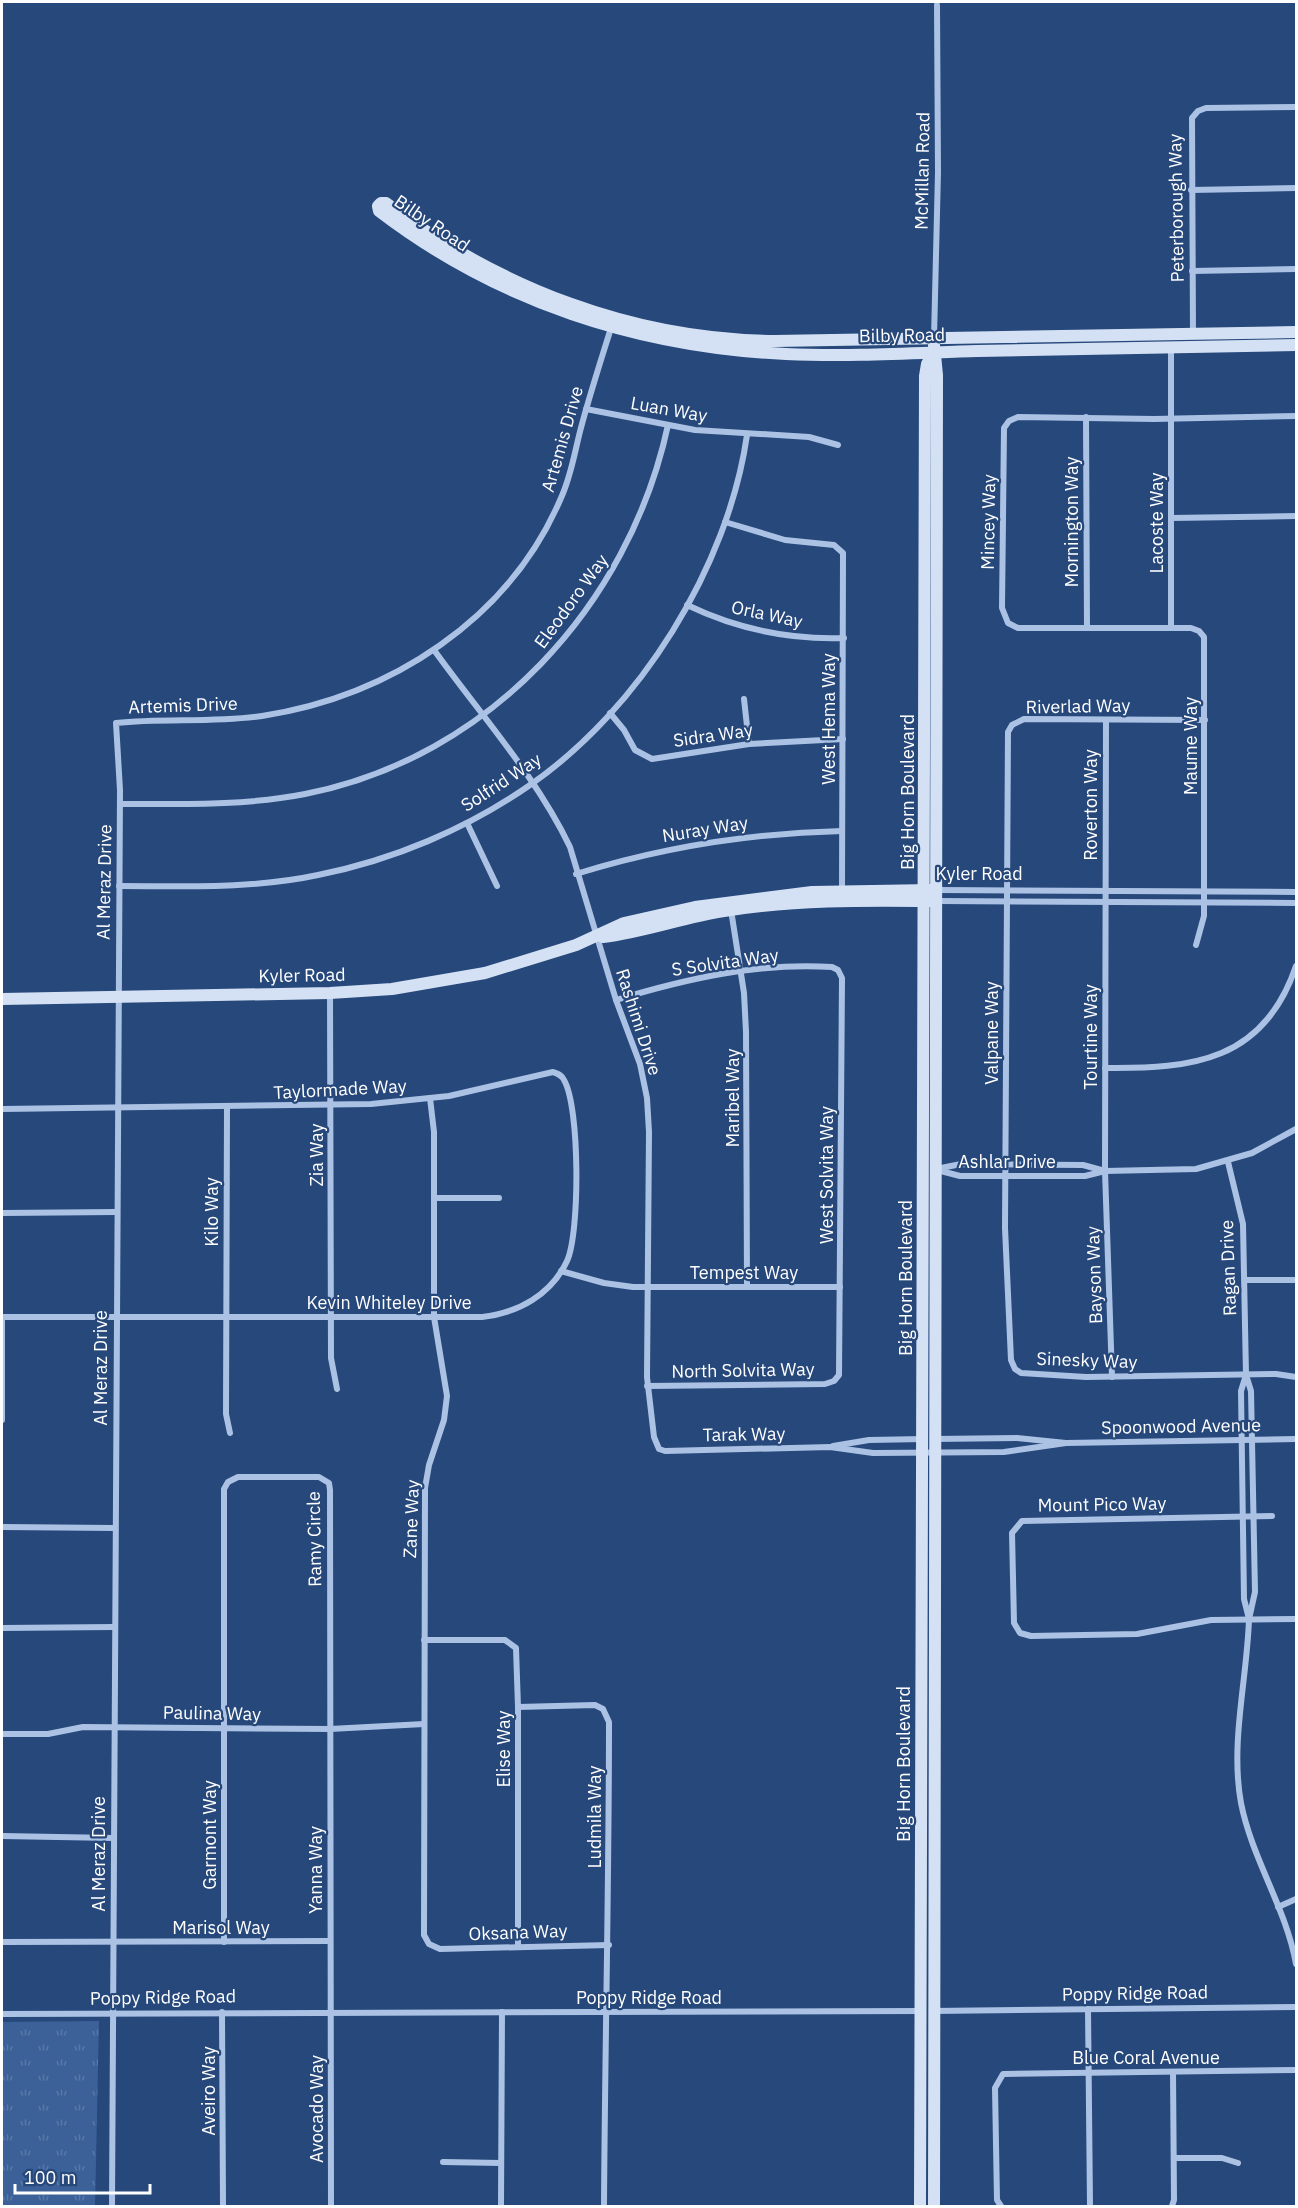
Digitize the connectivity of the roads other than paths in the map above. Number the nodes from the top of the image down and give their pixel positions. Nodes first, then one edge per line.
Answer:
1 (937, 5) dead end
2 (1296, 107) edge
3 (1296, 188) edge
4 (1191, 190) junction
5 (1296, 269) edge
6 (1192, 271) junction
7 (610, 328) junction
8 (1296, 332) edge
9 (678, 333) junction
10 (1193, 334) junction
11 (934, 338) junction
12 (1296, 345) edge
13 (1171, 347) junction
14 (934, 352) junction
15 (586, 409) junction
16 (1296, 416) edge
17 (1086, 417) junction
18 (1171, 419) junction
19 (668, 425) junction
20 (747, 435) junction
21 (838, 445) dead end
22 (1296, 516) edge
23 (1171, 518) junction
24 (725, 522) junction
25 (687, 605) junction
26 (1087, 628) junction
27 (1171, 628) junction
28 (843, 638) junction
29 (434, 650) junction
30 (744, 699) dead end
31 (610, 713) junction
32 (482, 716) junction
33 (1106, 720) junction
34 (1205, 720) junction
35 (116, 723) joint
36 (843, 739) junction
37 (749, 744) junction
38 (532, 784) junction
39 (120, 804) junction
40 (467, 823) junction
41 (842, 831) junction
42 (576, 874) junction
43 (119, 886) junction
44 (497, 886) dead end
45 (842, 890) junction
46 (1007, 891) junction
47 (1105, 891) junction
48 (1204, 892) junction
49 (1296, 892) edge
50 (931, 896) junction
51 (1006, 902) junction
52 (1105, 902) junction
53 (1204, 903) junction
54 (1296, 903) edge
55 (731, 910) junction
56 (596, 937) junction
57 (1196, 945) dead end
58 (1296, 966) edge
59 (741, 972) junction
60 (840, 972) joint
61 (330, 993) junction
62 (117, 997) junction
63 (2, 999) edge
64 (616, 1000) junction
65 (1105, 1068) junction
66 (561, 1075) joint
67 (430, 1098) junction
68 (331, 1106) junction
69 (227, 1107) junction
70 (116, 1108) junction
71 (2, 1109) edge
72 (1296, 1129) edge
73 (1228, 1162) junction
74 (1006, 1164) junction
75 (936, 1169) junction
76 (1105, 1171) junction
77 (1006, 1176) junction
78 (434, 1198) junction
79 (499, 1198) dead end
80 (116, 1212) junction
81 (2, 1213) edge
82 (561, 1271) junction
83 (1245, 1280) junction
84 (1296, 1280) edge
85 (647, 1287) junction
86 (747, 1287) junction
87 (840, 1287) junction
88 (2, 1317) edge
89 (115, 1317) junction
90 (226, 1317) junction
91 (331, 1317) junction
92 (434, 1317) junction
93 (1246, 1375) junction
94 (1112, 1377) junction
95 (1296, 1377) edge
96 (837, 1378) joint
97 (647, 1386) junction
98 (337, 1389) dead end
99 (2, 1420) edge
100 (230, 1433) dead end
101 (929, 1439) junction
102 (1296, 1439) edge
103 (1242, 1440) junction
104 (1252, 1440) junction
105 (1066, 1443) junction
106 (830, 1447) junction
107 (659, 1449) joint
108 (929, 1452) junction
109 (1243, 1516) junction
110 (1253, 1516) junction
111 (1272, 1516) dead end
112 (2, 1527) edge
113 (114, 1528) junction
114 (1249, 1619) junction
115 (1296, 1619) edge
116 (2, 1628) edge
117 (114, 1628) junction
118 (424, 1640) junction
119 (518, 1707) junction
120 (424, 1724) junction
121 (113, 1727) junction
122 (224, 1728) junction
123 (330, 1729) junction
124 (2, 1734) edge
125 (2, 1836) edge
126 (113, 1838) junction
127 (1296, 1899) edge
128 (1278, 1907) junction
129 (330, 1941) junction
130 (2, 1942) edge
131 (112, 1942) junction
132 (224, 1942) junction
133 (429, 1944) joint
134 (518, 1945) junction
135 (609, 1945) junction
136 (1296, 1964) edge
137 (1296, 2007) edge
138 (1088, 2009) junction
139 (330, 2011) junction
140 (927, 2011) junction
141 (222, 2012) junction
142 (502, 2012) junction
143 (606, 2012) junction
144 (2, 2013) edge
145 (112, 2013) junction
146 (1296, 2070) edge
147 (1173, 2072) junction
148 (1088, 2073) junction
149 (1174, 2158) junction
150 (443, 2162) dead end
151 (501, 2163) junction
152 (1238, 2163) dead end
153 (112, 2206) edge
154 (223, 2206) edge
155 (331, 2206) edge
156 (501, 2206) edge
157 (604, 2206) edge
158 (920, 2206) edge
159 (934, 2206) edge
160 (1001, 2206) edge
161 (1090, 2206) edge
162 (1172, 2206) edge

1 - 11 street, McMillan Road
2 - 4 street, Peterborough Way
3 - 4 street
4 - 6 street, Peterborough Way
5 - 6 street
6 - 10 street, Peterborough Way
7 - 9 main road
7 - 9 main road, Bilby Road
7 - 14 main road, Bilby Road
7 - 15 street, Artemis Drive
8 - 10 main road, Bilby Road
9 - 11 main road, Bilby Road
10 - 11 main road, Bilby Road
11 - 14 main road, Big Horn Boulevard
12 - 13 main road, Bilby Road
13 - 14 main road, Bilby Road
13 - 18 street, Lacoste Way
14 - 50 main road, Big Horn Boulevard
15 - 19 street, Luan Way
15 - 29 street, Artemis Drive
16 - 18 street, Mincey Way
17 - 18 street, Mincey Way
17 - 26 street, Mornington Way
17 - 26 street, Mincey Way
18 - 23 street, Lacoste Way
19 - 20 street, Luan Way
19 - 32 street, Eleodoro Way
20 - 21 street, Luan Way
20 - 24 street, Solfrid Way
22 - 23 street
23 - 27 street, Lacoste Way
24 - 25 street, Solfrid Way
24 - 28 street, West Hema Way
25 - 28 street, Orla Way
25 - 31 street, Solfrid Way
26 - 27 street, Mincey Way
27 - 34 street, Maume Way
28 - 36 street, West Hema Way
29 - 32 street, Rashimi Drive
29 - 35 street, Artemis Drive
30 - 37 street
31 - 37 street, Sidra Way
31 - 38 street, Solfrid Way
32 - 38 street, Rashimi Drive
32 - 39 street, Eleodoro Way
33 - 34 street, Riverlad Way
33 - 46 street, Riverlad Way
33 - 47 street, Roverton Way
34 - 48 street, Maume Way
35 - 39 street, Al Meraz Drive
36 - 37 street, Sidra Way
36 - 41 street, West Hema Way
38 - 40 street, Solfrid Way
38 - 42 street, Rashimi Drive
39 - 43 street, Al Meraz Drive
40 - 43 street, Solfrid Way
40 - 44 street
41 - 42 street, Nuray Way
41 - 45 street, West Hema Way
42 - 56 street, Rashimi Drive
43 - 62 street, Al Meraz Drive
45 - 50 main road, Kyler Road
45 - 56 main road, Kyler Road
46 - 47 street, Kyler Road
46 - 50 street, Kyler Road
46 - 51 street, Valpane Way
47 - 48 street, Kyler Road
47 - 52 street, Roverton Way
48 - 49 street, Kyler Road
48 - 53 street, Maume Way
50 - 51 street, Kyler Road
50 - 55 main road, Kyler Road
50 - 75 main road, Big Horn Boulevard
50 - 101 main road, Big Horn Boulevard
51 - 52 street, Kyler Road
51 - 74 street, Valpane Way
52 - 53 street, Kyler Road
52 - 65 street, Tourtine Way
53 - 54 street, Kyler Road
53 - 57 street, Maume Way
55 - 56 main road, Kyler Road
55 - 59 street, Maribel Way
56 - 61 main road, Kyler Road
56 - 64 street, Rashimi Drive
58 - 65 street
59 - 60 street, S Solvita Way
59 - 64 street, S Solvita Way
59 - 86 street, Maribel Way
60 - 87 street, West Solvita Way
61 - 62 main road, Kyler Road
61 - 68 street, Zia Way
62 - 63 main road, Kyler Road
62 - 70 street, Al Meraz Drive
64 - 85 street, Rashimi Drive
65 - 76 street, Tourtine Way
66 - 67 street, Taylormade Way
66 - 82 street, Kevin Whiteley Drive
67 - 68 street, Taylormade Way
67 - 78 street, Zane Way
68 - 69 street, Taylormade Way
68 - 91 street, Zia Way
69 - 70 street, Taylormade Way
69 - 90 street, Kilo Way
70 - 71 street, Taylormade Way
70 - 80 street, Al Meraz Drive
72 - 73 street, Ashlar Drive
73 - 76 street, Ashlar Drive
73 - 83 street, Ragan Drive
74 - 75 street, Ashlar Drive
74 - 76 street, Ashlar Drive
74 - 77 street, Valpane Way
75 - 77 street, Ashlar Drive
75 - 101 main road, Big Horn Boulevard
76 - 77 street, Ashlar Drive
76 - 94 street, Bayson Way
77 - 94 street, Sinesky Way
78 - 79 street
78 - 92 street, Zane Way
80 - 81 street
80 - 89 street, Al Meraz Drive
82 - 85 street, Tempest Way
82 - 92 street, Kevin Whiteley Drive
83 - 84 street
83 - 93 street, Ragan Drive
85 - 86 street, Tempest Way
85 - 97 street, Rashimi Drive
86 - 87 street, Tempest Way
87 - 96 street, West Solvita Way
88 - 89 street, Kevin Whiteley Drive
88 - 99 street
89 - 90 street, Kevin Whiteley Drive
89 - 113 street, Al Meraz Drive
90 - 91 street, Kevin Whiteley Drive
90 - 100 street, Kilo Way
91 - 92 street, Kevin Whiteley Drive
91 - 98 street, Zia Way
92 - 118 street, Zane Way
93 - 94 street, Sinesky Way
93 - 95 street, Sinesky Way
93 - 103 street, Ragan Drive
93 - 104 street, Ragan Drive
96 - 97 street, North Solvita Way
97 - 107 street, Rashimi Drive
101 - 105 street, Spoonwood Avenue
101 - 106 street, Tarak Way
101 - 108 main road, Big Horn Boulevard
102 - 104 street, Spoonwood Avenue
103 - 104 street, Spoonwood Avenue
103 - 105 street, Spoonwood Avenue
103 - 109 street
104 - 110 street
105 - 108 street, Spoonwood Avenue
106 - 107 street, Tarak Way
106 - 108 street, Tarak Way
108 - 140 main road, Big Horn Boulevard
109 - 110 street, Mount Pico Way
109 - 114 street
109 - 114 street, Mount Pico Way
110 - 111 street, Mount Pico Way
110 - 114 street
112 - 113 street
113 - 117 street, Al Meraz Drive
114 - 115 street, Mount Pico Way
114 - 128 street
116 - 117 street
117 - 121 street, Al Meraz Drive
118 - 119 street, Elise Way
118 - 120 street, Zane Way
119 - 134 street, Elise Way
119 - 135 street, Ludmila Way
120 - 123 street, Paulina Way
120 - 133 street, Zane Way
121 - 122 street, Paulina Way
121 - 124 street, Paulina Way
121 - 126 street, Al Meraz Drive
122 - 123 street, Paulina Way
122 - 123 street, Ramy Circle
122 - 132 street, Garmont Way
123 - 129 street, Yanna Way
125 - 126 street
126 - 131 street, Al Meraz Drive
127 - 128 street
128 - 136 street
129 - 132 street, Marisol Way
129 - 139 street, Yanna Way
130 - 131 street, Marisol Way
131 - 132 street, Marisol Way
131 - 145 street, Al Meraz Drive
133 - 134 street, Oksana Way
134 - 135 street, Oksana Way
135 - 143 street, Ludmila Way
137 - 138 street, Poppy Ridge Road
138 - 140 street, Poppy Ridge Road
138 - 148 street
139 - 141 street, Poppy Ridge Road
139 - 142 street, Poppy Ridge Road
139 - 155 street, Avocado Way
140 - 143 street, Poppy Ridge Road
140 - 158 main road, Big Horn Boulevard
140 - 159 main road, Big Horn Boulevard
141 - 145 street, Poppy Ridge Road
141 - 154 street, Aveiro Way
142 - 143 street, Poppy Ridge Road
142 - 151 street
143 - 157 street, Ludmila Way
144 - 145 street, Poppy Ridge Road
145 - 153 street, Al Meraz Drive
146 - 147 street, Blue Coral Avenue
147 - 148 street, Blue Coral Avenue
147 - 149 street
148 - 160 street, Blue Coral Avenue
148 - 161 street
149 - 152 street
149 - 162 street
150 - 151 street
151 - 156 street

